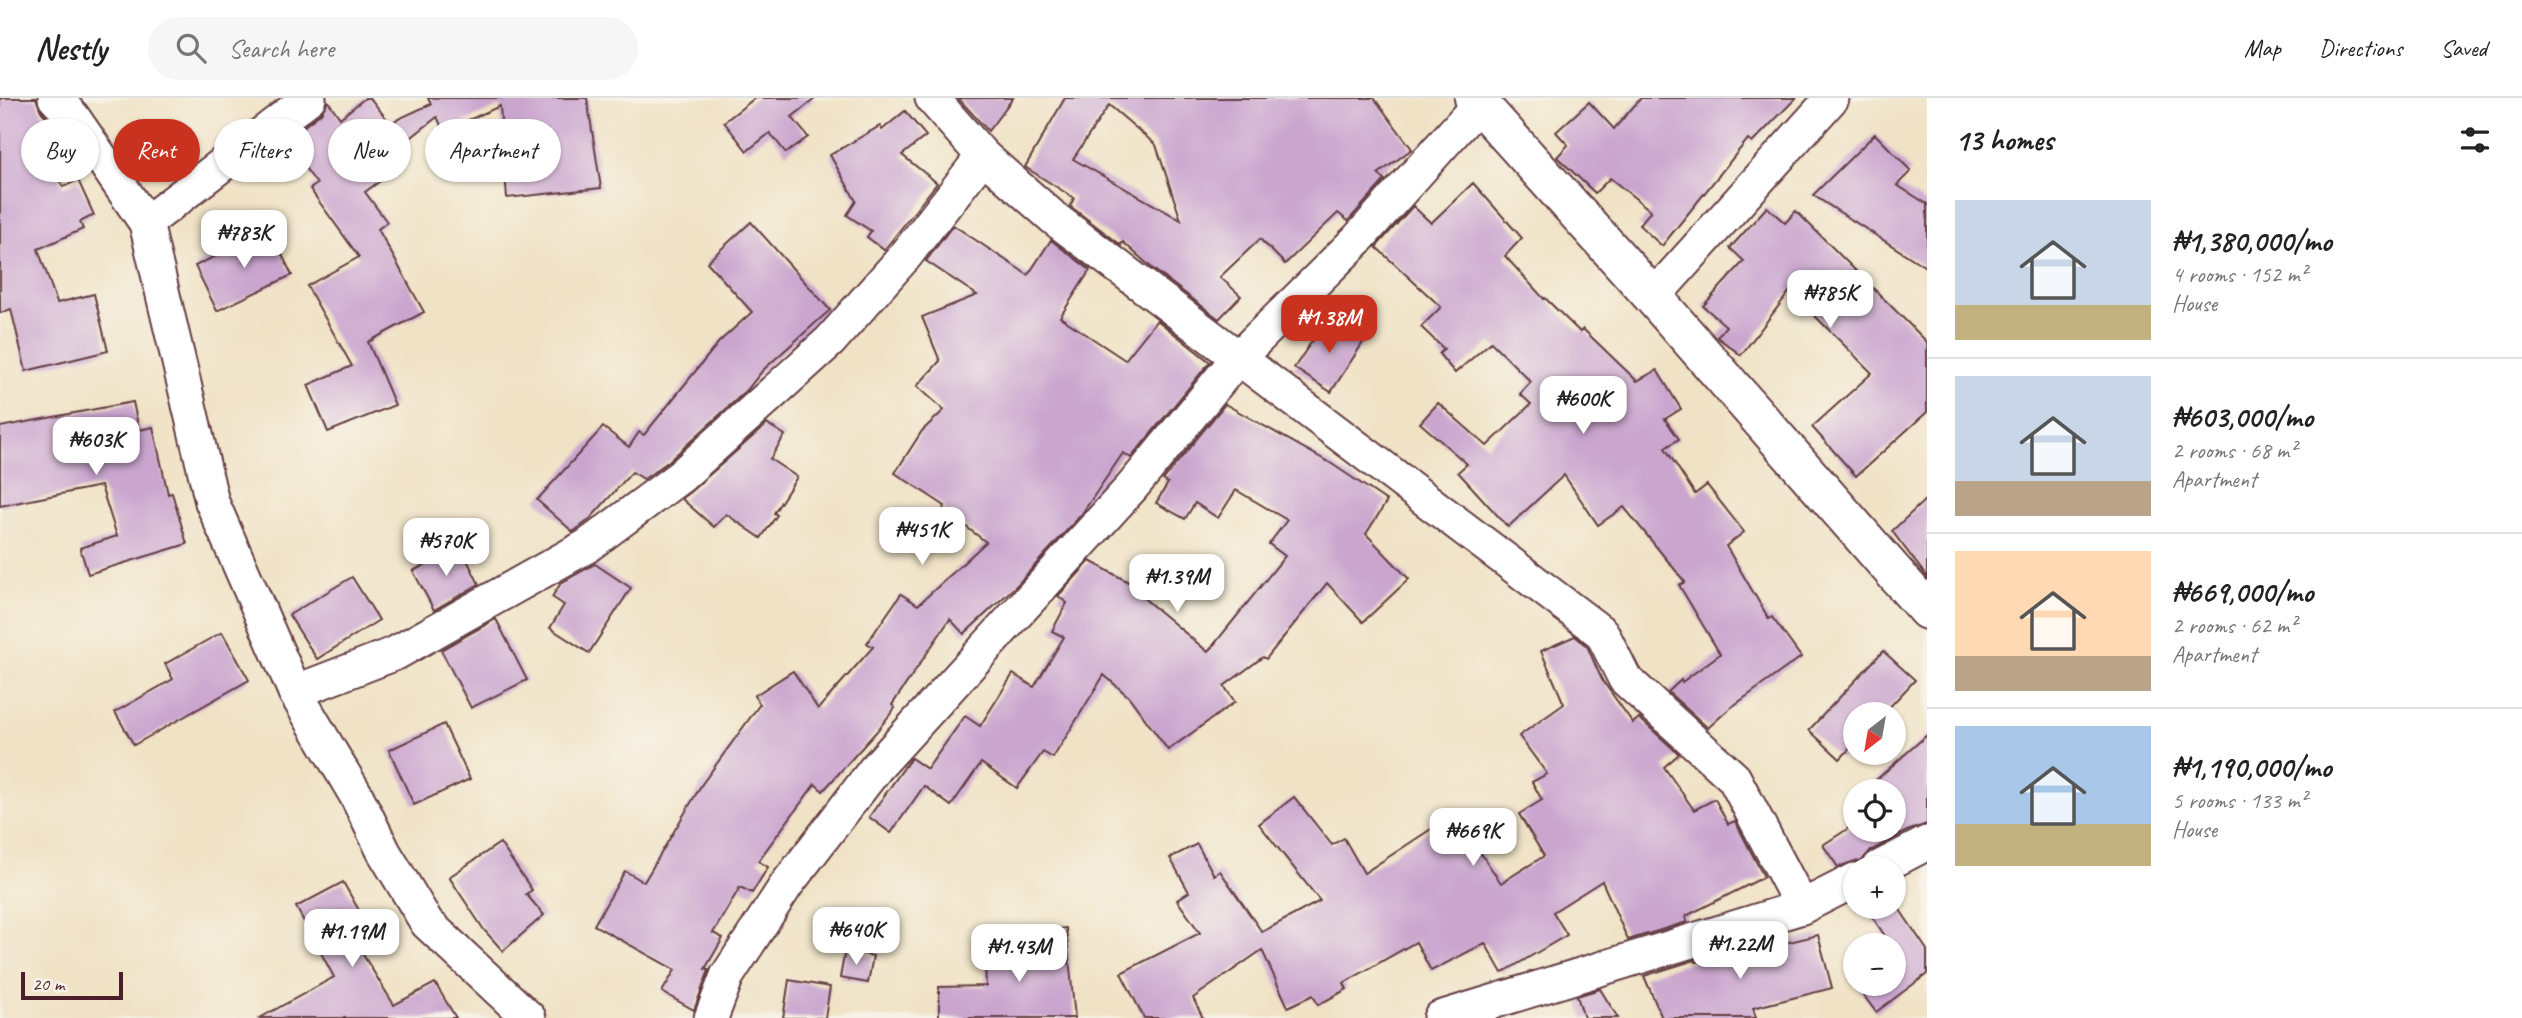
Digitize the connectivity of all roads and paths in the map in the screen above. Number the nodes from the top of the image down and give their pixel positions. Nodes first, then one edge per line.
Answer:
1 (55, 98) edge
2 (309, 98) edge
3 (932, 98) edge
4 (1832, 98) edge
5 (1476, 101) edge
6 (983, 156) junction
7 (146, 223) junction
8 (1653, 297) junction
9 (1237, 359) junction
10 (1927, 610) edge
11 (295, 692) junction
12 (1927, 843) edge
13 (1902, 856) edge
14 (1843, 886) edge
15 (1802, 907) junction
16 (529, 1018) edge
17 (711, 1018) edge
18 (1440, 1018) edge

1 - 7 street
2 - 7 street
3 - 6 street
4 - 8 street
5 - 8 street
5 - 9 street
6 - 9 street
6 - 11 street
7 - 11 street
8 - 10 street
9 - 15 street
9 - 17 street
11 - 16 street
12 - 13 street
14 - 15 street
15 - 18 street

